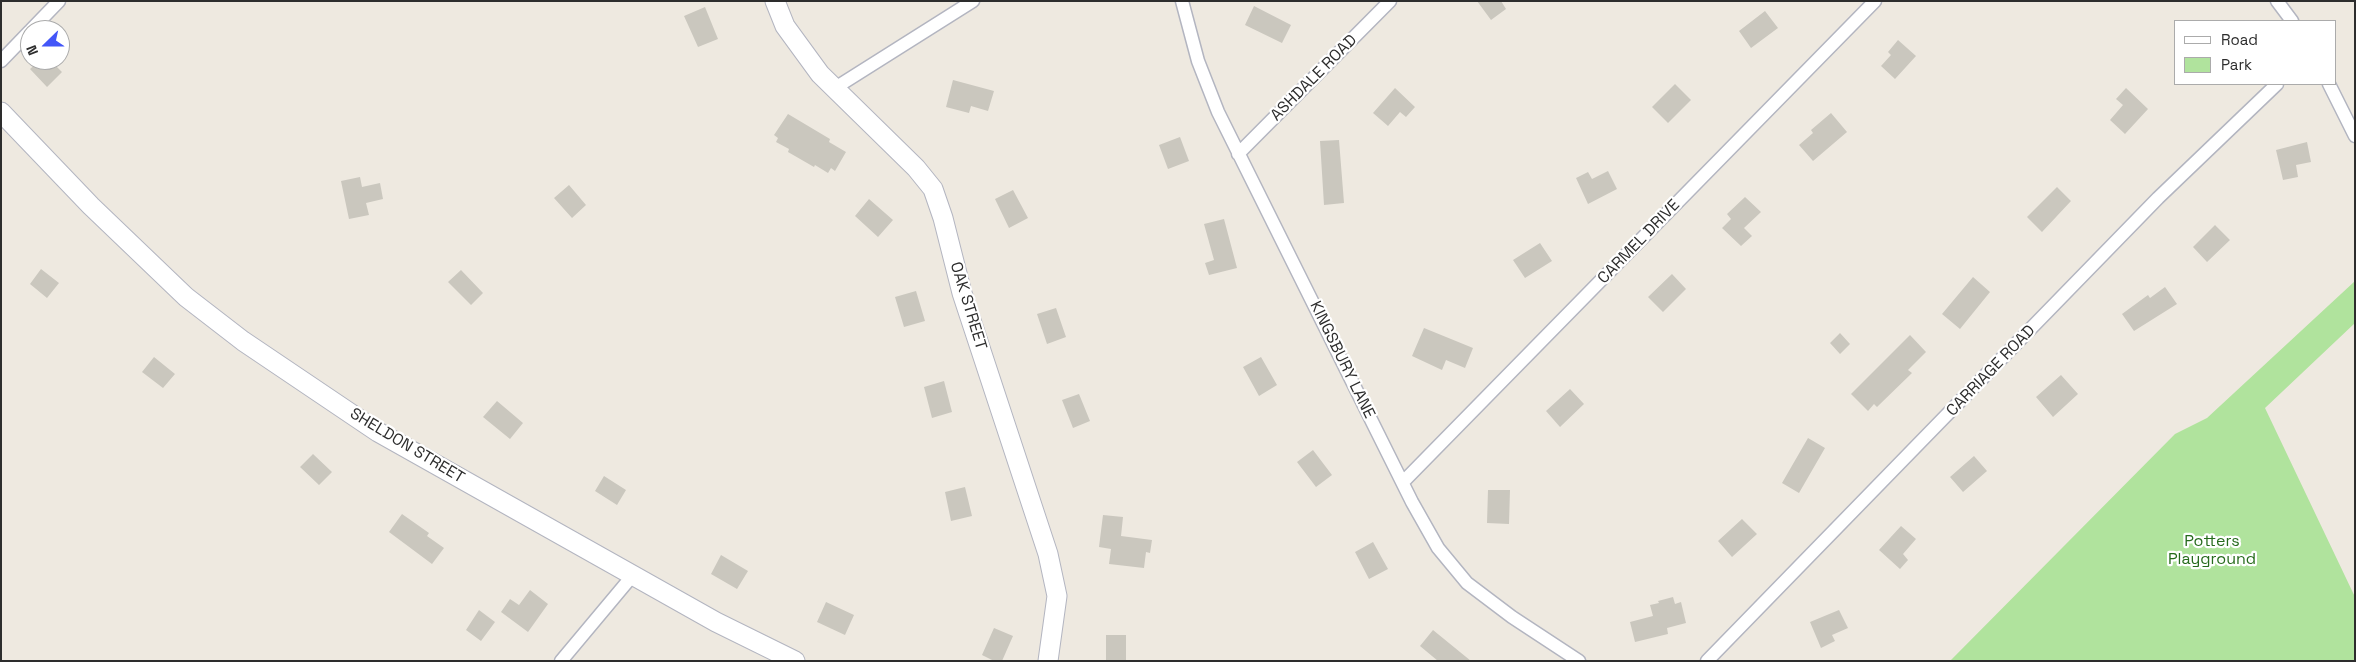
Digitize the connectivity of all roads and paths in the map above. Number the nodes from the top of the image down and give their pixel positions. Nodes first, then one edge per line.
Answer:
1 (59, 1) edge
2 (775, 1) edge
3 (973, 1) edge
4 (1182, 1) edge
5 (1390, 1) edge
6 (1875, 1) edge
7 (2277, 1) edge
8 (41, 20) edge
9 (2291, 20) edge
10 (20, 42) edge
11 (1, 61) edge
12 (2276, 85) edge
13 (2330, 85) edge
14 (835, 88) junction
15 (1, 112) edge
16 (2355, 136) edge
17 (1238, 154) junction
18 (1403, 482) junction
19 (632, 575) junction
20 (561, 661) edge
21 (795, 661) edge
22 (1048, 661) edge
23 (1579, 661) edge
24 (1707, 661) edge

1 - 8 street
2 - 14 street, OAK STREET
3 - 14 street
4 - 17 street, KINGSBURY LANE
5 - 17 street, ASHDALE ROAD
6 - 18 street, CARMEL DRIVE
7 - 9 street
10 - 11 street
12 - 24 street, CARRIAGE ROAD
13 - 16 street
14 - 22 street, OAK STREET
15 - 19 street, SHELDON STREET
17 - 18 street, KINGSBURY LANE
18 - 23 street, KINGSBURY LANE
19 - 20 street
19 - 21 street, SHELDON STREET

